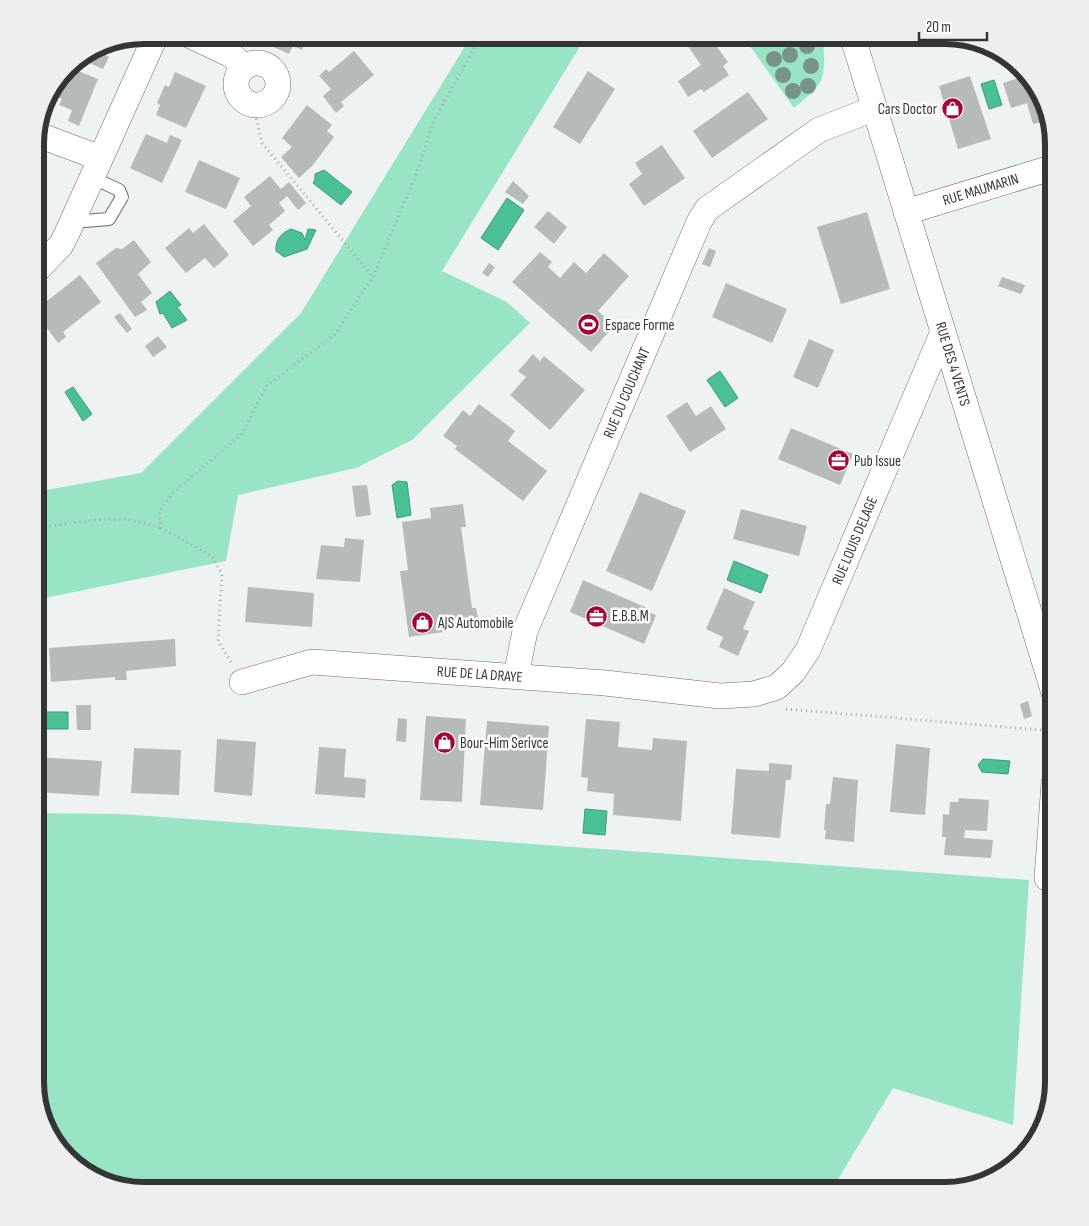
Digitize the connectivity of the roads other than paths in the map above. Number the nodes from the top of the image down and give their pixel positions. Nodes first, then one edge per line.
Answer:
1 (152, 44) edge
2 (209, 44) edge
3 (855, 44) edge
4 (245, 67) junction
5 (873, 109) junction
6 (44, 139) edge
7 (95, 168) junction
8 (1045, 170) edge
9 (906, 212) junction
10 (72, 222) junction
11 (44, 262) edge
12 (942, 334) junction
13 (1045, 662) edge
14 (516, 676) junction
15 (242, 682) road end
16 (720, 696) joint

1 - 7 street
2 - 4 street
3 - 5 street, RUE DES 4 VENTS
4 - 4 street
5 - 9 street, RUE DES 4 VENTS
5 - 14 street, RUE DU COUCHANT
6 - 7 street
7 - 10 street
7 - 10 lane
8 - 9 street, RUE MAUMARIN
9 - 12 street, RUE DES 4 VENTS
10 - 11 street
12 - 13 street, RUE DES 4 VENTS
12 - 16 street, RUE LOUIS DELAGE
14 - 15 street, RUE DE LA DRAYE
14 - 16 street, RUE DE LA DRAYE

